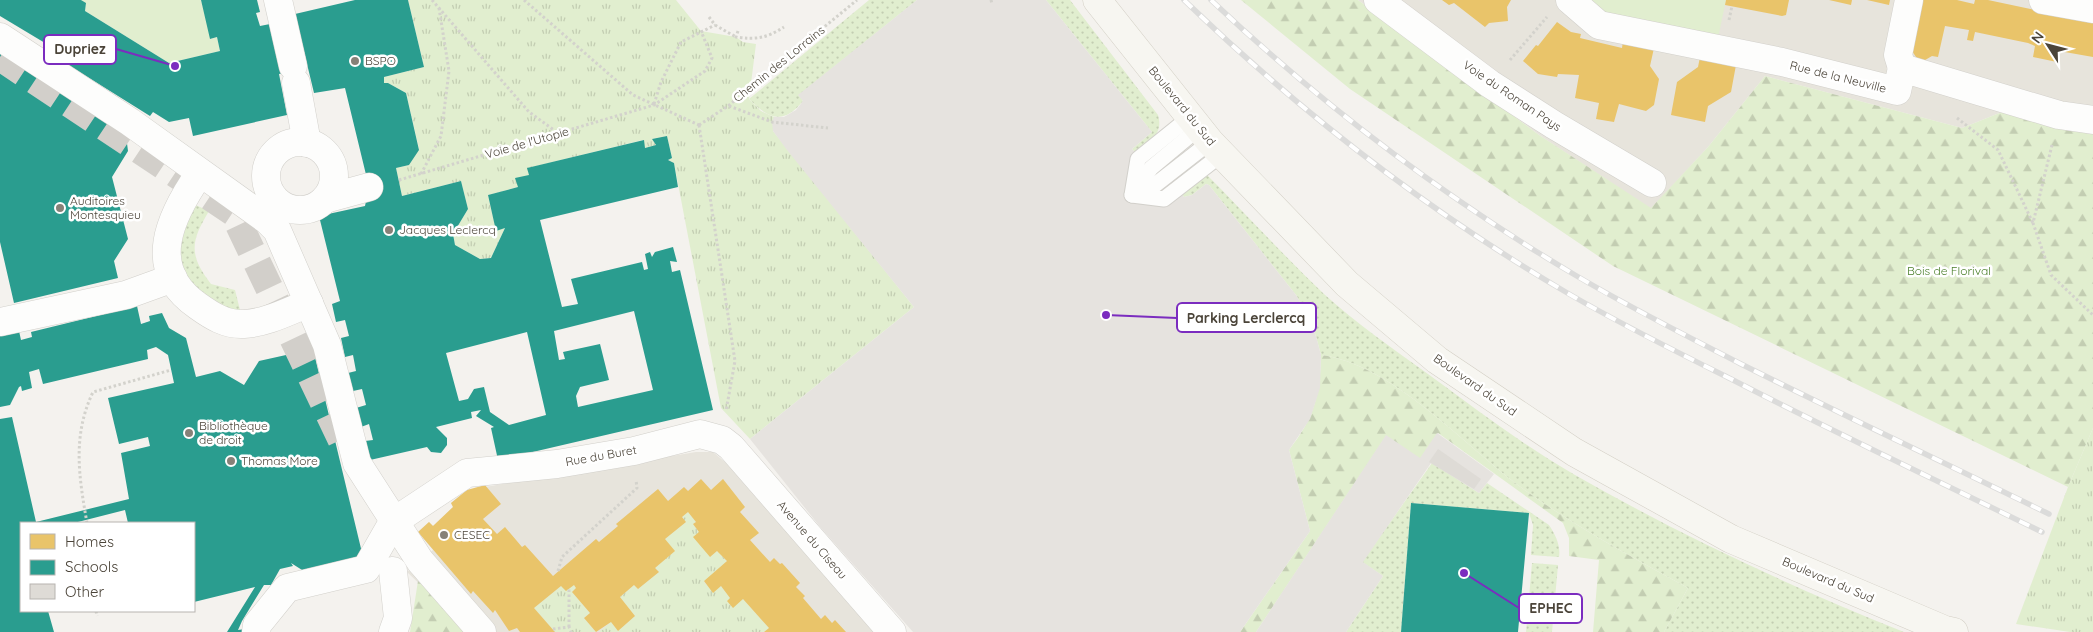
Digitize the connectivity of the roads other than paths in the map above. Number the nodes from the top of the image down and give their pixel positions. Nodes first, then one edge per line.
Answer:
1 (278, 0) edge
2 (1097, 0) edge
3 (1378, 0) edge
4 (1909, 0) edge
5 (2043, 0) edge
6 (1559, 7) edge
7 (2093, 9) edge
8 (0, 37) edge
9 (1902, 68) junction
10 (2093, 120) edge
11 (1205, 135) junction
12 (307, 143) junction
13 (200, 173) junction
14 (1652, 183) dead end
15 (368, 187) dead end
16 (325, 199) junction
17 (272, 210) junction
18 (173, 278) junction
19 (309, 303) junction
20 (0, 322) edge
21 (731, 447) joint
22 (393, 522) junction
23 (393, 571) dead end
24 (256, 632) edge
25 (393, 632) edge
26 (482, 632) edge
27 (892, 632) edge
28 (1954, 632) edge

1 - 12 street
2 - 11 main road, Boulevard du Sud
3 - 14 street, Voie du Roman Pays
4 - 9 street
5 - 7 street
6 - 9 street, Rue de la Neuville
8 - 13 street
9 - 10 street
11 - 11 lane
11 - 28 main road, Boulevard du Sud
12 - 16 street
12 - 17 street
13 - 17 street
13 - 18 street
15 - 16 street
16 - 17 street
17 - 19 street
18 - 19 street
18 - 20 street
19 - 22 street
21 - 22 street, Rue du Buret
21 - 27 street, Avenue du Ciseau
22 - 24 street
22 - 26 street
23 - 25 street

